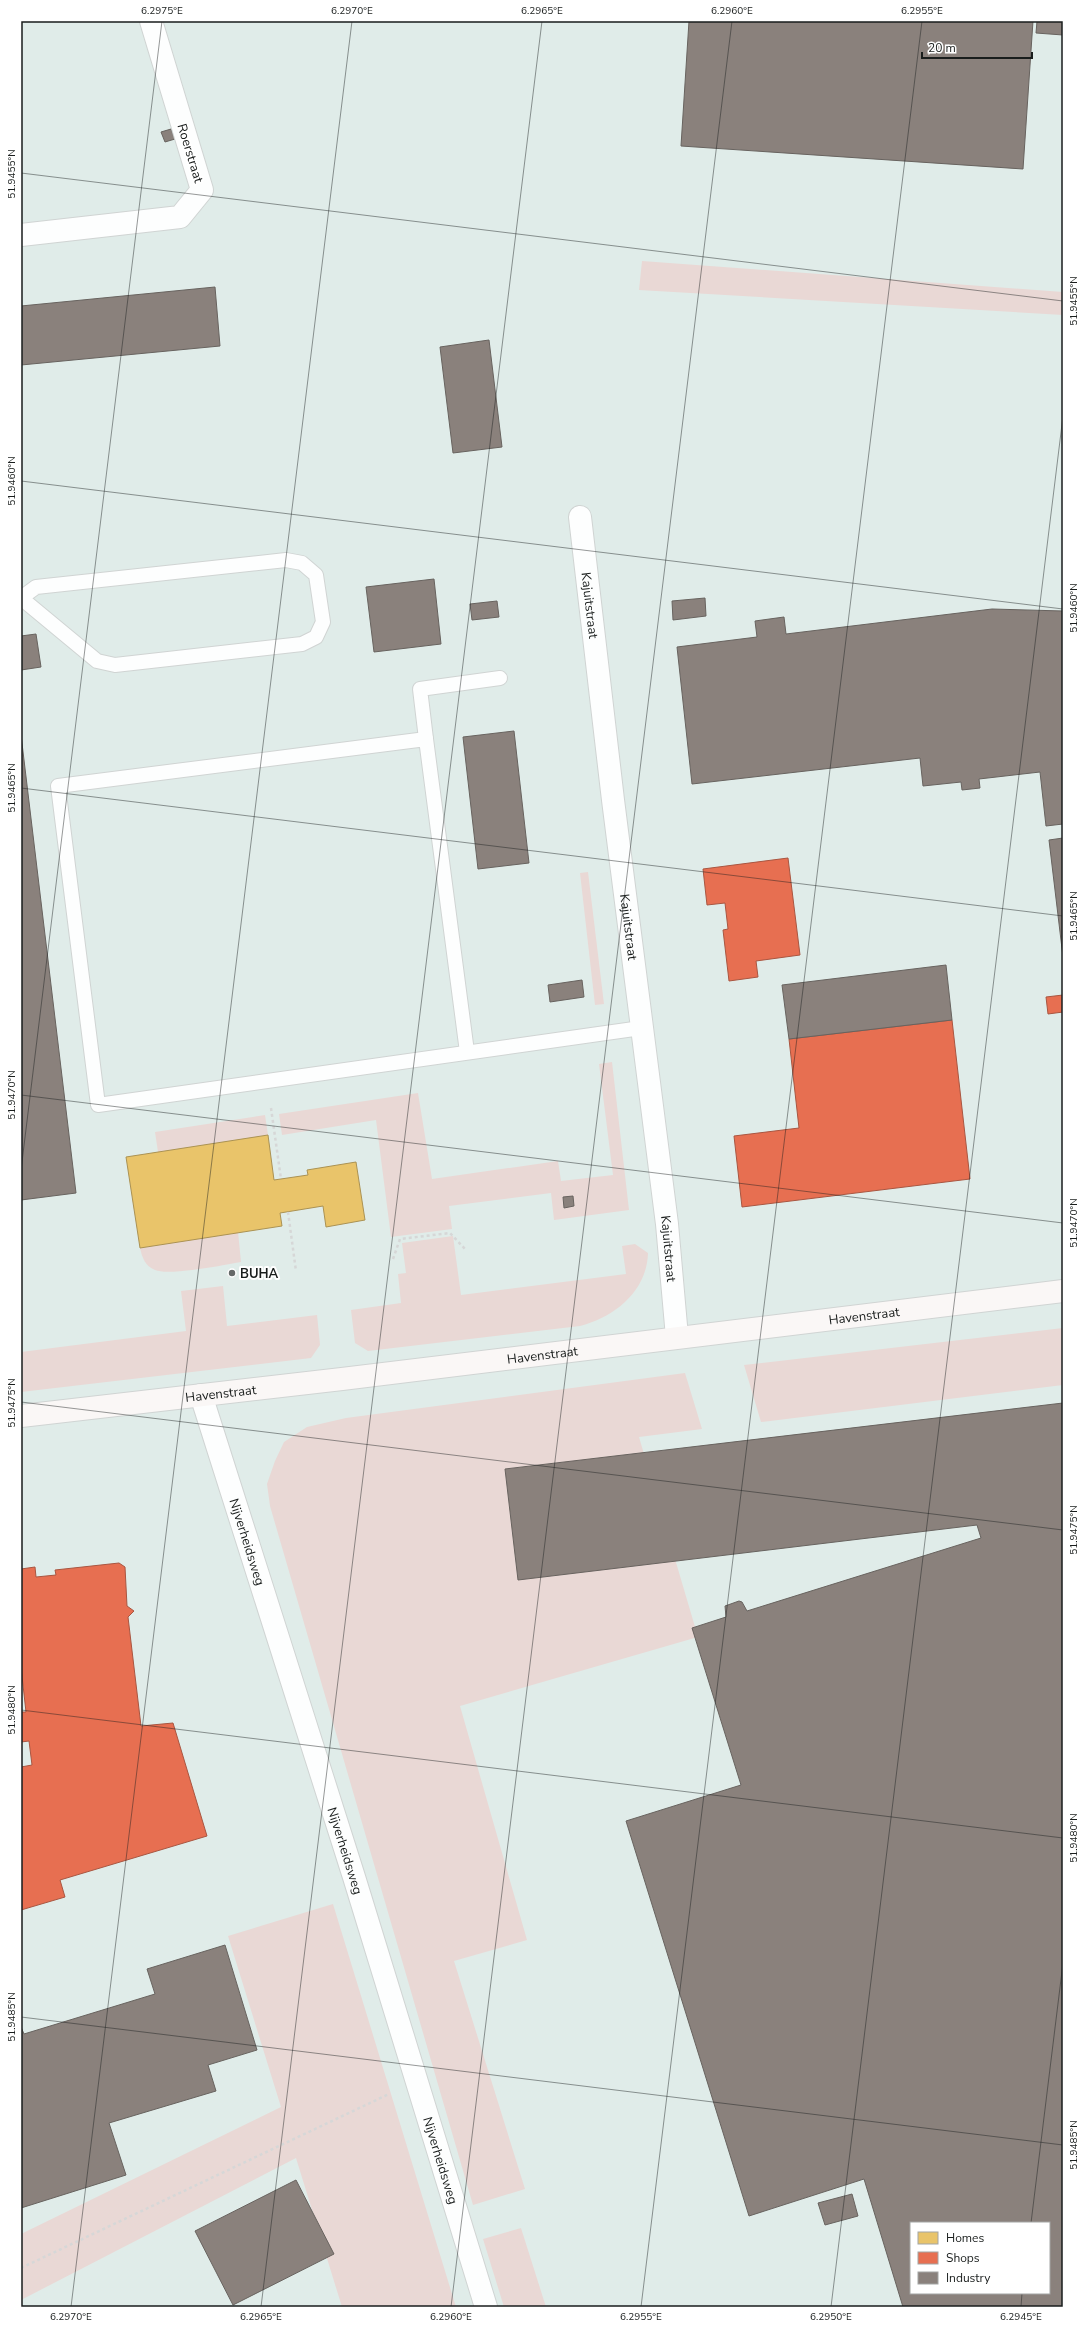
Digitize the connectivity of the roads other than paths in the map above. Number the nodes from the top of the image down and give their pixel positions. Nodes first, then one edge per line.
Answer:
1 (151, 21) edge
2 (21, 235) edge
3 (580, 517) dead end
4 (21, 598) edge
5 (500, 678) dead end
6 (426, 739) junction
7 (641, 1028) junction
8 (466, 1052) junction
9 (1063, 1291) edge
10 (677, 1337) junction
11 (201, 1395) junction
12 (21, 1416) edge
13 (486, 2307) edge

1 - 2 street, Roerstraat
3 - 7 street, Kajuitstraat
4 - 4 lane
5 - 6 lane
6 - 8 lane
6 - 8 lane
7 - 8 lane
7 - 10 street, Kajuitstraat
9 - 10 street, Havenstraat
10 - 11 street, Havenstraat
11 - 12 street, Havenstraat
11 - 13 street, Nijverheidsweg

